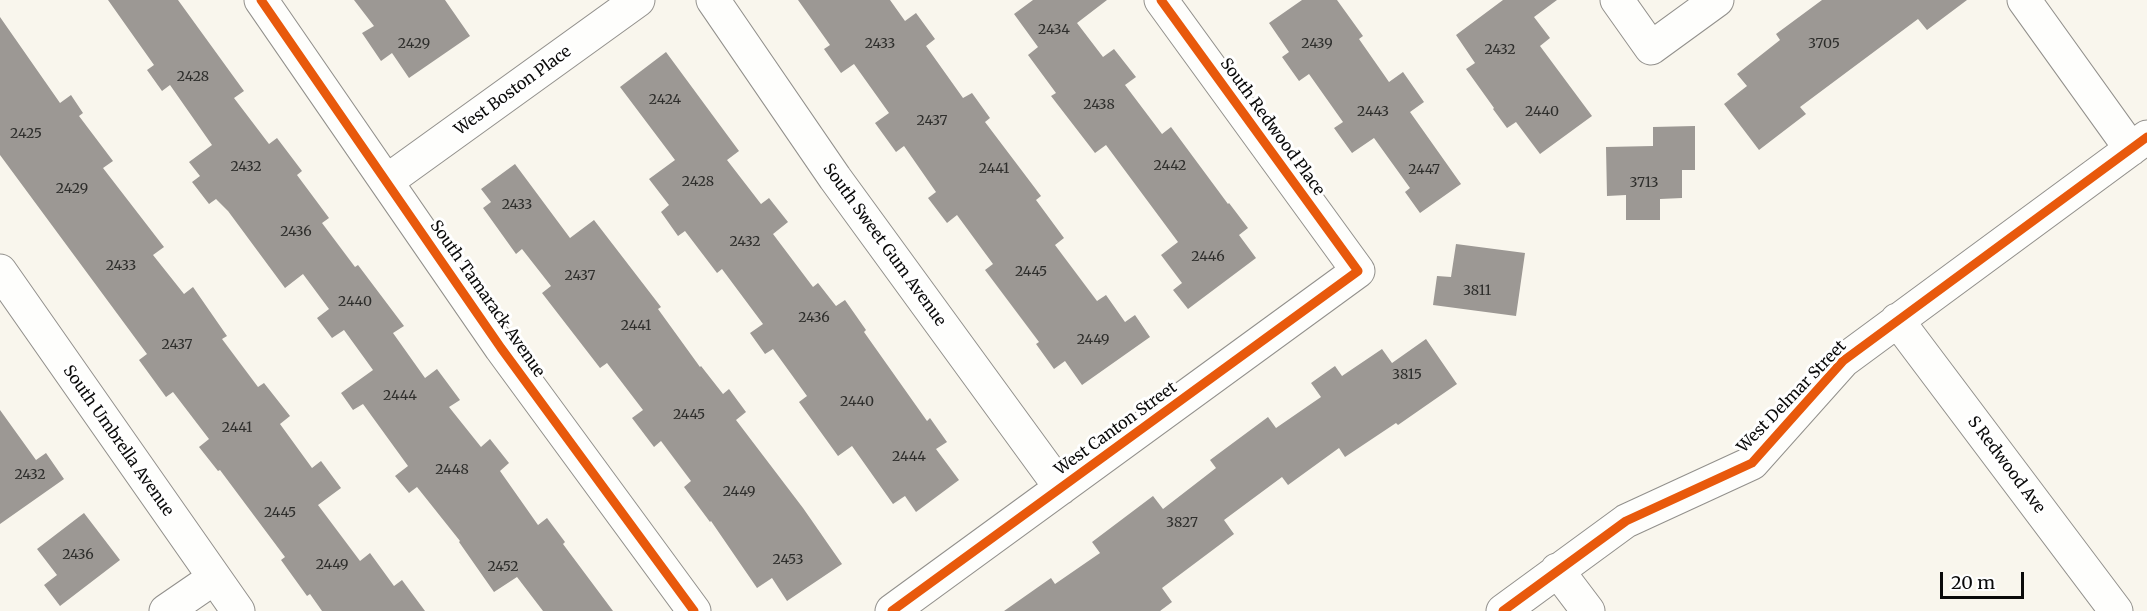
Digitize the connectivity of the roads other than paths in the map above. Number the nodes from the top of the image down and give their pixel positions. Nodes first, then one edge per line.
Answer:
1 (261, 0) edge
2 (638, 0) edge
3 (712, 0) edge
4 (1161, 0) edge
5 (1617, 0) edge
6 (1717, 0) edge
7 (2024, 0) edge
8 (2139, 143) edge
9 (387, 181) junction
10 (0, 271) edge
11 (1358, 271) joint
12 (1897, 320) junction
13 (1061, 488) junction
14 (1557, 570) junction
15 (214, 578) junction
16 (166, 611) edge
17 (238, 611) edge
18 (694, 611) edge
19 (892, 611) edge
20 (1503, 611) edge
21 (1587, 611) edge
22 (2116, 611) edge

1 - 9 street, South Tamarack Avenue
2 - 9 street, West Boston Place
3 - 13 street, South Sweet Gum Avenue
4 - 11 street, South Redwood Place
5 - 6 street
7 - 8 street
8 - 12 street, West Delmar Street
9 - 18 street, South Tamarack Avenue
10 - 15 street, South Umbrella Avenue
11 - 13 street, West Canton Street
12 - 14 street, West Delmar Street
12 - 22 street, S Redwood Ave
13 - 19 street, West Canton Street
14 - 20 street, West Delmar Street
14 - 21 street
15 - 16 street
15 - 17 street, South Umbrella Avenue

